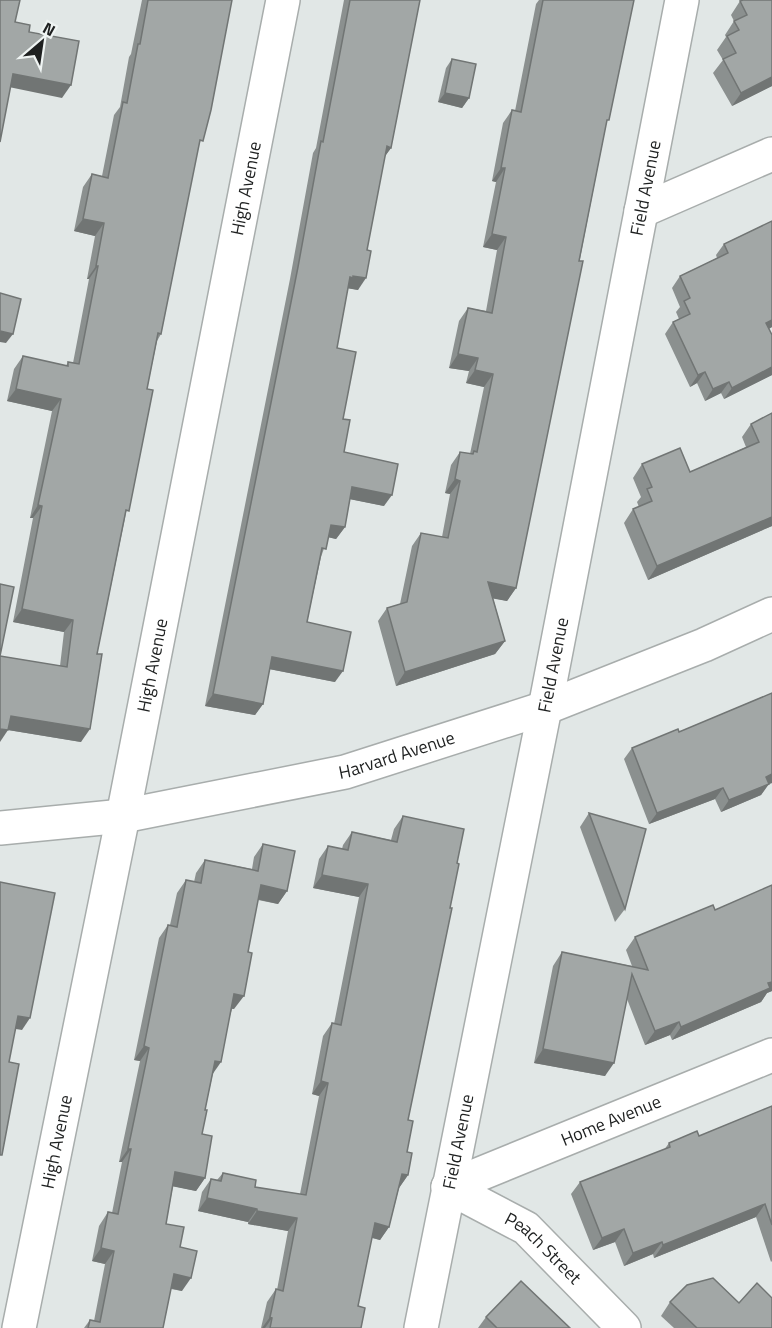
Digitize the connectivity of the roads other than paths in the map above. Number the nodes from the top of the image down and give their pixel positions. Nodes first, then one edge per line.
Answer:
1 (283, 0) edge
2 (682, 0) edge
3 (772, 154) edge
4 (641, 211) junction
5 (772, 614) edge
6 (545, 708) junction
7 (123, 816) junction
8 (0, 828) edge
9 (772, 1055) edge
10 (448, 1187) junction
11 (19, 1328) edge
12 (421, 1328) edge
13 (624, 1328) edge

1 - 7 street, High Avenue
2 - 4 street, Field Avenue
3 - 4 street
4 - 6 street, Field Avenue
5 - 6 street, Harvard Avenue
6 - 7 street, Harvard Avenue
6 - 10 street, Field Avenue
7 - 8 street, Harvard Avenue
7 - 11 street, High Avenue
9 - 10 street, Home Avenue
10 - 12 street, Field Avenue
10 - 13 street, Peach Street

